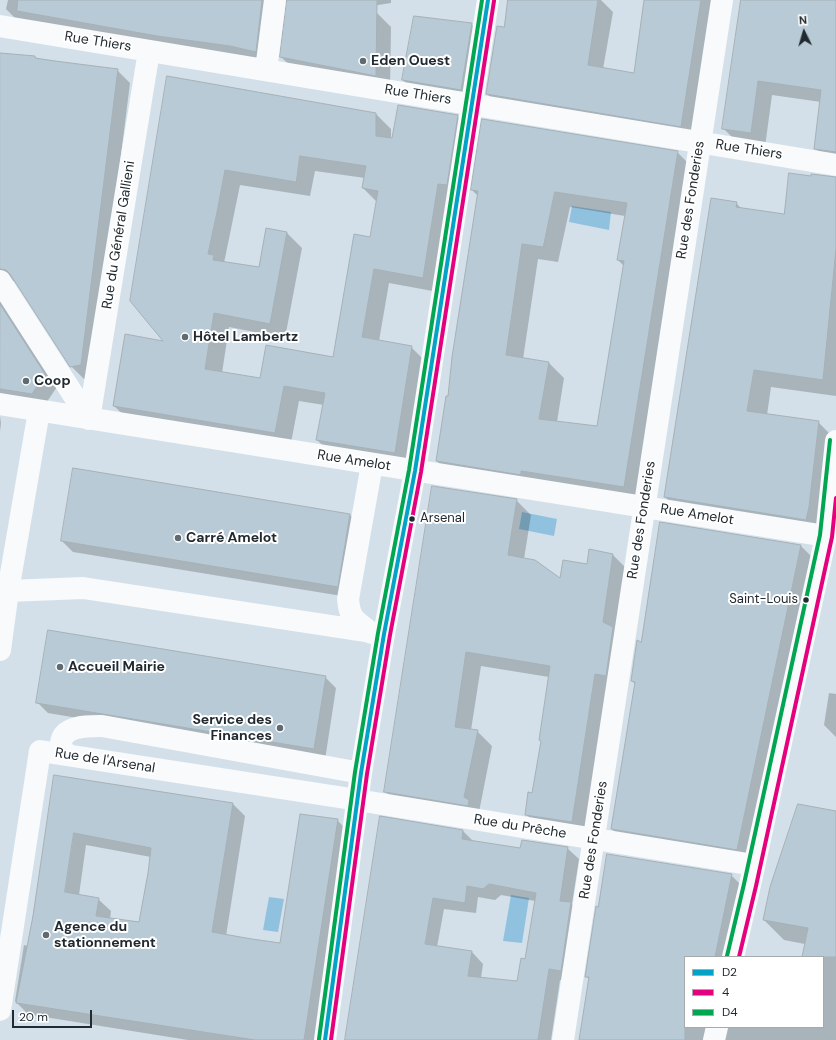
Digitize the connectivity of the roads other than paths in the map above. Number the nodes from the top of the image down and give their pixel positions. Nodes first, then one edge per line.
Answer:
1 (275, 0) edge
2 (488, 0) edge
3 (722, 0) edge
4 (0, 26) edge
5 (149, 51) junction
6 (266, 70) junction
7 (472, 105) junction
8 (700, 142) junction
9 (836, 165) edge
10 (0, 281) edge
11 (0, 404) edge
12 (39, 410) junction
13 (90, 419) junction
14 (836, 441) edge
15 (372, 464) junction
16 (415, 471) junction
17 (644, 507) junction
18 (826, 536) junction
19 (4, 590) edge
20 (377, 634) junction
21 (0, 650) edge
22 (69, 755) junction
23 (361, 773) junction
24 (358, 800) junction
25 (594, 839) junction
26 (754, 865) junction
27 (733, 956) edge
28 (0, 1010) edge
29 (717, 1028) edge
30 (325, 1040) edge
31 (563, 1040) edge
32 (714, 1040) edge

1 - 6 street
2 - 7 street
3 - 8 street, Rue des Fonderies
4 - 5 street, Rue Thiers
5 - 6 street, Rue Thiers
5 - 13 street, Rue du Général Gallieni
6 - 7 street, Rue Thiers
7 - 8 street, Rue Thiers
7 - 16 street
8 - 9 street, Rue Thiers
8 - 17 street, Rue des Fonderies
10 - 13 street
11 - 12 street, Rue Amelot
12 - 13 street, Rue Amelot
12 - 19 street
13 - 15 street, Rue Amelot
14 - 18 street
15 - 16 street, Rue Amelot
15 - 20 street
16 - 17 street, Rue Amelot
16 - 20 street
17 - 18 street, Rue Amelot
17 - 25 street, Rue des Fonderies
18 - 26 street
19 - 20 street
19 - 21 street
20 - 23 street
22 - 23 street
22 - 24 street, Rue de l'Arsenal
22 - 28 street, Rue de l'Arsenal
23 - 24 street
24 - 25 street, Rue du Prêche
24 - 30 street
25 - 26 street, Rue du Prêche
25 - 31 street, Rue des Fonderies
26 - 27 street
29 - 32 street

